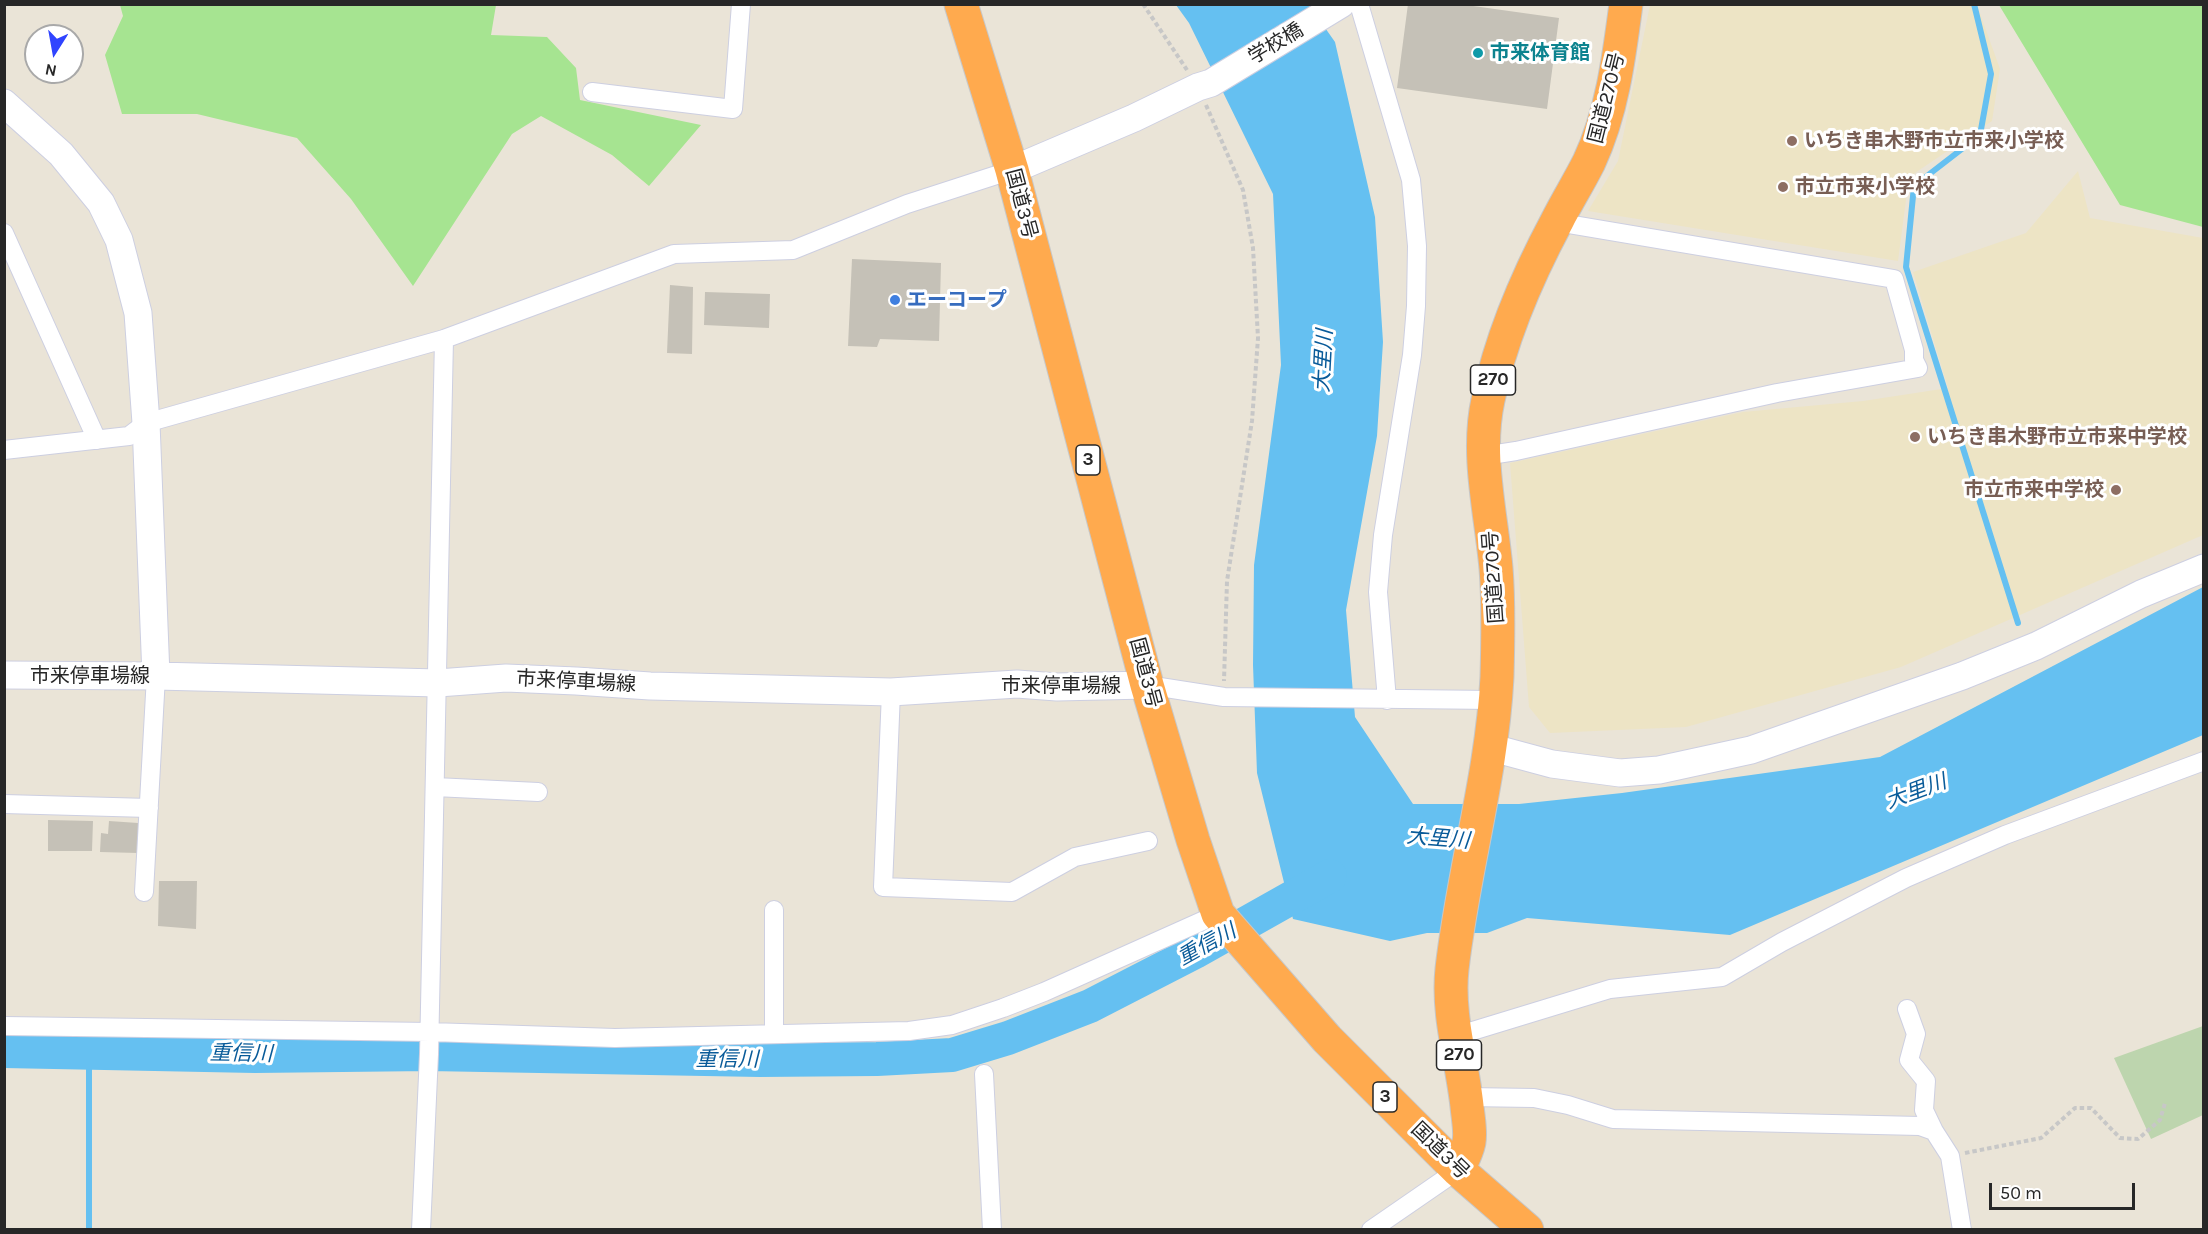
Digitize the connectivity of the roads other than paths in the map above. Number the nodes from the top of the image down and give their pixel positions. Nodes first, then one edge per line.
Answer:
1 (741, 4) edge
2 (961, 4) edge
3 (1359, 4) edge
4 (1626, 4) edge
5 (1340, 5) edge
6 (592, 92) dead end
7 (4, 103) edge
8 (1012, 171) junction
9 (1556, 222) junction
10 (4, 233) edge
11 (444, 339) junction
12 (146, 423) junction
13 (97, 440) junction
14 (4, 450) edge
15 (1484, 456) junction
16 (2204, 568) edge
17 (4, 675) edge
18 (156, 676) junction
19 (438, 683) junction
20 (1147, 685) junction
21 (891, 692) junction
22 (1382, 699) junction
23 (1494, 700) junction
24 (2204, 761) edge
25 (1488, 763) junction
26 (435, 787) junction
27 (538, 792) dead end
28 (4, 804) edge
29 (149, 808) junction
30 (1148, 841) dead end
31 (144, 892) dead end
32 (774, 910) dead end
33 (1218, 914) junction
34 (1907, 1009) dead end
35 (4, 1026) edge
36 (430, 1032) junction
37 (774, 1034) junction
38 (1456, 1036) junction
39 (984, 1074) dead end
40 (1466, 1097) junction
41 (1934, 1131) junction
42 (1458, 1170) junction
43 (421, 1230) edge
44 (992, 1230) edge
45 (1371, 1230) edge
46 (1527, 1230) edge
47 (1962, 1230) edge

1 - 6 street
2 - 8 highway, 国道3号 / 3
3 - 22 street
4 - 9 highway, 国道270号 / 270
5 - 8 street, 学校橋
7 - 12 street
8 - 11 street
8 - 20 highway, 国道3号 / 3
9 - 15 highway, 国道270号 / 270
9 - 15 street
10 - 13 street
11 - 12 street
11 - 19 street
12 - 13 street
12 - 18 street
13 - 14 street
15 - 23 highway, 国道270号 / 270
16 - 25 street
17 - 18 street, 市来停車場線
18 - 19 street, 市来停車場線
18 - 29 street
19 - 21 street, 市来停車場線
19 - 26 street
20 - 21 street, 市来停車場線
20 - 22 street
20 - 33 highway, 国道3号 / 3
21 - 30 street
22 - 23 street
23 - 25 highway, 国道270号 / 270
24 - 38 street
25 - 38 highway, 国道270号 / 270
26 - 27 street
26 - 36 street
28 - 29 street
29 - 31 street
32 - 37 street
33 - 37 street
33 - 42 highway, 国道3号 / 3
34 - 41 street
35 - 36 street
36 - 37 street
36 - 43 street
38 - 40 highway, 国道270号 / 270
39 - 44 street
40 - 41 street
40 - 42 highway, 国道270号 / 270
41 - 47 street
42 - 45 street
42 - 46 highway, 国道3号 / 3

